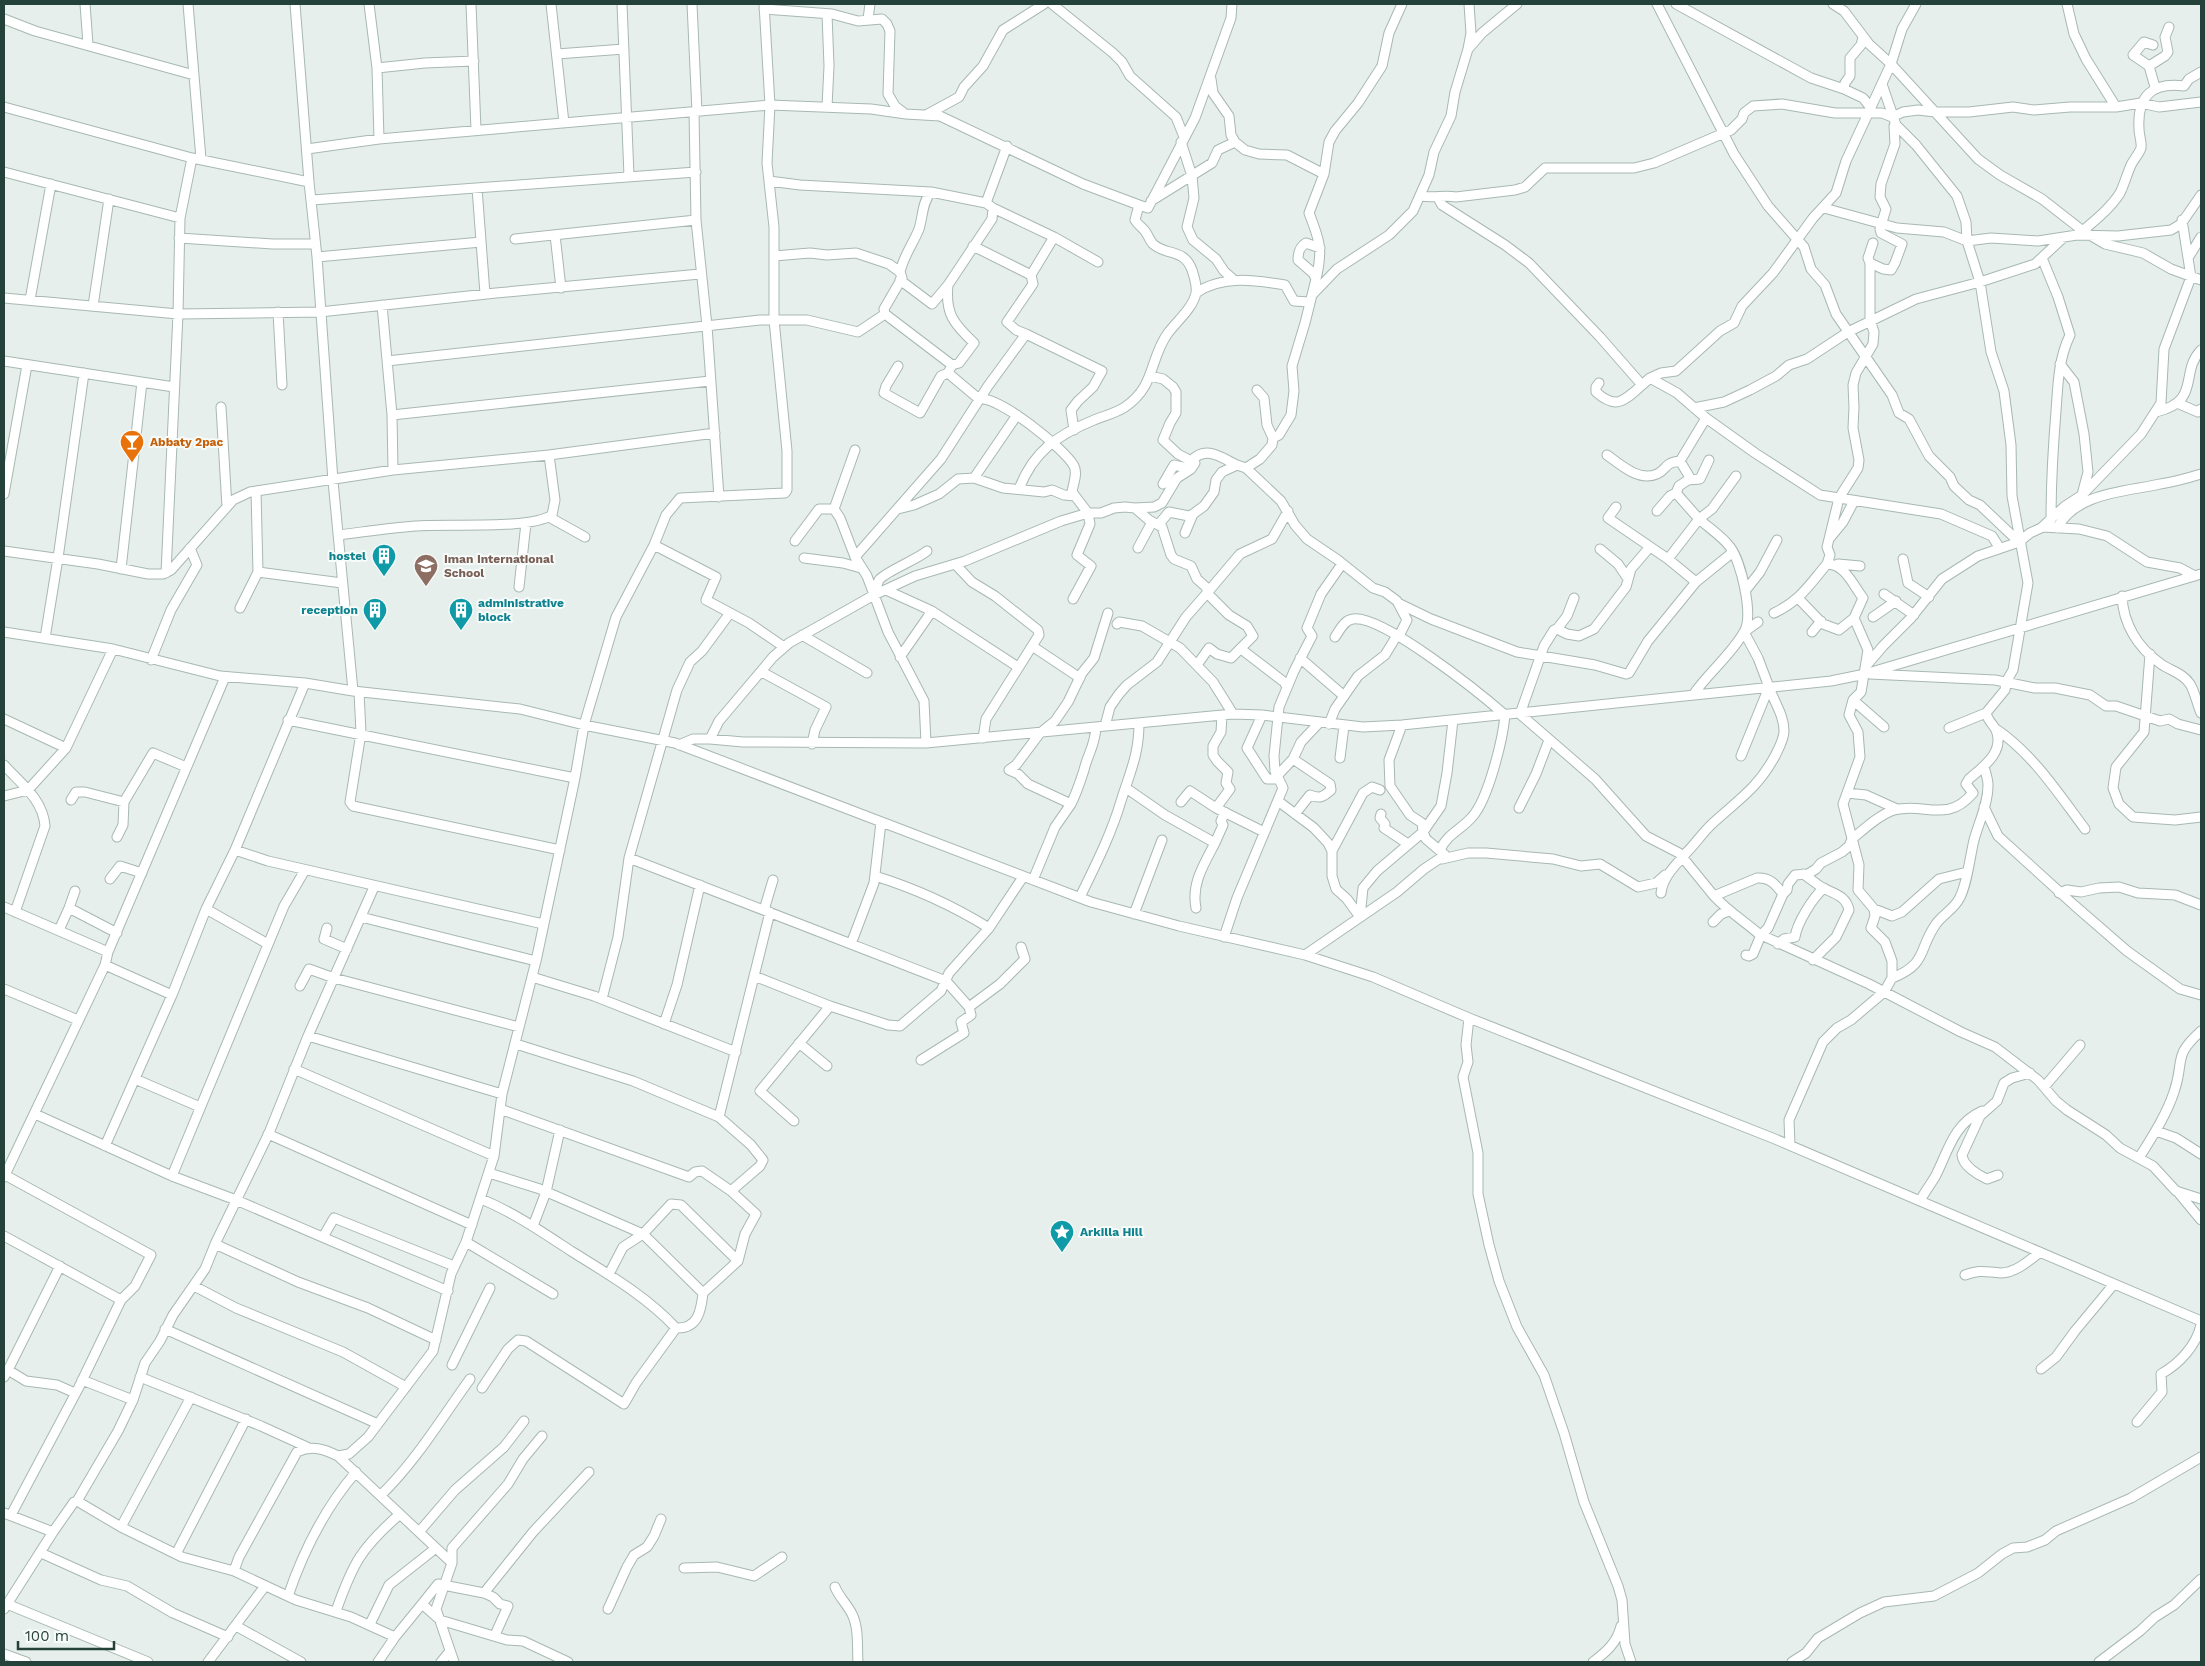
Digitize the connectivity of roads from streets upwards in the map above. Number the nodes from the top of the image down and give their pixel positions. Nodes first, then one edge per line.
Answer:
1 (85, 4) edge
2 (188, 4) edge
3 (295, 4) edge
4 (368, 4) edge
5 (471, 4) edge
6 (552, 4) edge
7 (622, 4) edge
8 (692, 4) edge
9 (870, 4) edge
10 (1044, 4) edge
11 (1052, 4) edge
12 (1232, 4) edge
13 (1402, 4) edge
14 (1469, 4) edge
15 (1517, 4) edge
16 (1657, 4) edge
17 (1676, 4) edge
18 (1833, 4) edge
19 (1916, 4) edge
20 (2067, 4) edge
21 (764, 6) edge
22 (827, 14) junction
23 (4, 19) edge
24 (868, 19) junction
25 (2169, 28) dead end
26 (1864, 42) junction
27 (88, 44) junction
28 (2153, 45) dead end
29 (1468, 49) junction
30 (624, 50) junction
31 (557, 54) junction
32 (474, 61) junction
33 (1891, 64) junction
34 (2149, 66) junction
35 (377, 68) junction
36 (2201, 72) edge
37 (1210, 74) junction
38 (194, 75) junction
39 (1882, 84) junction
40 (2155, 88) junction
41 (1844, 89) junction
42 (2201, 102) edge
43 (2141, 103) junction
44 (770, 105) junction
45 (4, 106) edge
46 (827, 107) junction
47 (2116, 107) junction
48 (1870, 111) junction
49 (696, 112) junction
50 (1934, 112) junction
51 (906, 114) junction
52 (926, 115) junction
53 (626, 118) junction
54 (1894, 121) junction
55 (564, 123) junction
56 (476, 130) junction
57 (1724, 134) junction
58 (379, 139) junction
59 (1182, 140) junction
60 (1235, 142) junction
61 (1007, 146) junction
62 (306, 148) junction
63 (197, 159) junction
64 (4, 172) edge
65 (696, 172) junction
66 (1324, 174) junction
67 (629, 176) junction
68 (1192, 176) junction
69 (309, 182) junction
70 (769, 182) junction
71 (51, 184) junction
72 (477, 188) junction
73 (931, 192) junction
74 (2201, 194) edge
75 (1421, 196) junction
76 (1438, 198) junction
77 (109, 199) junction
78 (312, 200) junction
79 (1151, 201) junction
80 (1138, 205) junction
81 (989, 206) junction
82 (1824, 208) junction
83 (180, 218) junction
84 (696, 220) junction
85 (2182, 220) junction
86 (1881, 224) junction
87 (2080, 233) junction
88 (554, 235) junction
89 (2093, 236) junction
90 (2201, 236) edge
91 (1054, 237) junction
92 (2064, 237) junction
93 (179, 238) junction
94 (1798, 238) junction
95 (514, 239) dead end
96 (1967, 241) junction
97 (481, 242) junction
98 (1873, 242) dead end
99 (315, 244) junction
100 (973, 246) junction
101 (1320, 248) junction
102 (774, 256) junction
103 (317, 257) junction
104 (2042, 258) junction
105 (2188, 258) junction
106 (1098, 262) dead end
107 (1870, 263) junction
108 (700, 274) junction
109 (900, 276) junction
110 (1031, 276) junction
111 (2191, 277) junction
112 (1316, 279) junction
113 (1234, 280) junction
114 (2201, 280) edge
115 (1980, 282) junction
116 (948, 285) junction
117 (561, 288) junction
118 (1196, 293) junction
119 (485, 294) junction
120 (4, 298) edge
121 (1311, 298) junction
122 (30, 300) junction
123 (382, 305) junction
124 (93, 306) junction
125 (278, 312) junction
126 (320, 312) junction
127 (178, 314) junction
128 (885, 314) junction
129 (774, 320) junction
130 (1870, 320) junction
131 (707, 326) junction
132 (1848, 332) junction
133 (1026, 334) junction
134 (2201, 350) edge
135 (1866, 357) junction
136 (4, 361) edge
137 (387, 361) junction
138 (2060, 364) junction
139 (28, 365) junction
140 (898, 366) dead end
141 (950, 369) junction
142 (84, 374) junction
143 (1150, 376) junction
144 (1650, 378) junction
145 (710, 381) junction
146 (142, 382) junction
147 (1599, 383) dead end
148 (282, 385) dead end
149 (1642, 385) junction
150 (174, 387) junction
151 (1257, 390) dead end
152 (979, 399) junction
153 (2178, 403) junction
154 (221, 408) dead end
155 (1694, 408) junction
156 (2201, 409) edge
157 (2156, 412) junction
158 (392, 415) junction
159 (1016, 415) junction
160 (1706, 418) junction
161 (1074, 430) junction
162 (715, 433) junction
163 (1274, 438) junction
164 (1051, 442) junction
165 (855, 450) dead end
166 (548, 455) junction
167 (1607, 455) dead end
168 (1709, 460) dead end
169 (1680, 461) junction
170 (1191, 465) junction
171 (1241, 466) junction
172 (394, 470) junction
173 (2201, 474) edge
174 (1736, 476) dead end
175 (974, 478) junction
176 (1688, 480) junction
177 (333, 481) junction
178 (1163, 484) dead end
179 (1019, 489) junction
180 (256, 491) junction
181 (1676, 493) junction
182 (4, 494) edge
183 (2082, 495) junction
184 (1075, 496) junction
185 (719, 497) junction
186 (1839, 498) junction
187 (1854, 501) junction
188 (227, 507) junction
189 (1616, 507) dead end
190 (1135, 508) junction
191 (834, 509) junction
192 (898, 509) junction
193 (1288, 511) junction
194 (1657, 511) dead end
195 (1088, 513) junction
196 (1193, 514) junction
197 (549, 517) junction
198 (1699, 519) junction
199 (2051, 520) junction
200 (526, 523) junction
201 (1155, 523) junction
202 (2042, 527) junction
203 (2057, 528) junction
204 (1185, 533) dead end
205 (338, 535) junction
206 (585, 537) dead end
207 (1829, 539) junction
208 (1778, 540) dead end
209 (795, 541) dead end
210 (2019, 542) junction
211 (654, 545) junction
212 (1999, 547) junction
213 (190, 548) junction
214 (1138, 548) dead end
215 (1649, 548) junction
216 (1600, 549) dead end
217 (4, 551) edge
218 (927, 551) dead end
219 (1733, 552) junction
220 (854, 557) junction
221 (58, 558) junction
222 (804, 558) dead end
223 (1668, 559) junction
224 (1903, 559) dead end
225 (955, 564) junction
226 (1342, 564) junction
227 (1831, 564) junction
228 (1860, 566) dead end
229 (861, 568) junction
230 (121, 569) junction
231 (258, 572) junction
232 (166, 573) junction
233 (2198, 575) edge
234 (1628, 579) junction
235 (1696, 582) junction
236 (342, 583) junction
237 (519, 587) dead end
238 (886, 590) junction
239 (1745, 591) junction
240 (1207, 593) junction
241 (1884, 594) dead end
242 (874, 595) junction
243 (2122, 596) junction
244 (1929, 597) junction
245 (1574, 598) dead end
246 (1798, 598) junction
247 (1073, 599) dead end
248 (1896, 601) junction
249 (1400, 604) junction
250 (240, 608) dead end
251 (932, 610) junction
252 (730, 613) junction
253 (1108, 613) dead end
254 (1774, 613) dead end
255 (1914, 615) junction
256 (1873, 617) dead end
257 (1854, 618) junction
258 (1821, 621) junction
259 (1758, 622) dead end
260 (1117, 624) dead end
261 (2021, 628) junction
262 (1557, 629) junction
263 (4, 632) edge
264 (1744, 632) junction
265 (1812, 632) dead end
266 (802, 635) junction
267 (1398, 636) junction
268 (1336, 637) dead end
269 (45, 638) junction
270 (1171, 643) junction
271 (1032, 646) junction
272 (784, 647) junction
273 (113, 649) junction
274 (1241, 649) junction
275 (2150, 654) junction
276 (1541, 656) junction
277 (900, 657) junction
278 (1300, 658) junction
279 (151, 660) junction
280 (1197, 665) junction
281 (1018, 667) junction
282 (1866, 670) junction
283 (762, 672) junction
284 (867, 673) dead end
285 (225, 676) junction
286 (1080, 678) junction
287 (2006, 682) junction
288 (305, 683) junction
289 (1287, 687) junction
290 (1769, 687) junction
291 (356, 691) junction
292 (2197, 692) edge
293 (1693, 694) junction
294 (1344, 696) junction
295 (1853, 700) junction
296 (1986, 713) junction
297 (2201, 713) edge
298 (1233, 714) junction
299 (1520, 714) junction
300 (1222, 715) junction
301 (1505, 715) junction
302 (1262, 716) junction
303 (2145, 716) junction
304 (1279, 718) junction
305 (4, 719) edge
306 (288, 720) junction
307 (1453, 720) junction
308 (1139, 723) junction
309 (1318, 723) junction
310 (1329, 724) junction
311 (584, 725) junction
312 (1402, 725) junction
313 (1344, 726) junction
314 (1101, 727) junction
315 (1884, 727) dead end
316 (1949, 728) dead end
317 (1995, 729) junction
318 (2201, 730) edge
319 (361, 733) junction
320 (1040, 733) junction
321 (982, 738) junction
322 (710, 739) junction
323 (1549, 740) junction
324 (663, 741) junction
325 (926, 743) junction
326 (812, 744) junction
327 (680, 745) junction
328 (66, 748) junction
329 (1741, 756) dead end
330 (1340, 758) dead end
331 (1292, 759) junction
332 (4, 765) edge
333 (1984, 766) junction
334 (186, 767) junction
335 (575, 778) junction
336 (1278, 778) junction
337 (1126, 788) junction
338 (28, 790) junction
339 (1380, 790) dead end
340 (1847, 793) junction
341 (4, 796) edge
342 (71, 800) dead end
343 (1278, 801) junction
344 (124, 802) junction
345 (1181, 802) dead end
346 (1071, 804) junction
347 (1984, 807) junction
348 (1519, 808) dead end
349 (1897, 809) junction
350 (1221, 810) junction
351 (1295, 814) junction
352 (1382, 814) dead end
353 (2201, 817) edge
354 (881, 822) junction
355 (2085, 829) dead end
356 (1264, 832) junction
357 (1422, 832) junction
358 (117, 837) dead end
359 (1852, 839) junction
360 (1162, 840) dead end
361 (1215, 844) junction
362 (1408, 844) junction
363 (235, 850) junction
364 (560, 850) junction
365 (1332, 850) junction
366 (1442, 854) junction
367 (1682, 857) junction
368 (629, 858) junction
369 (305, 870) junction
370 (1967, 872) junction
371 (142, 873) junction
372 (1803, 874) junction
373 (875, 876) junction
374 (1023, 877) junction
375 (110, 879) dead end
376 (773, 880) dead end
377 (1033, 880) junction
378 (700, 885) junction
379 (374, 886) junction
380 (1824, 888) junction
381 (75, 891) dead end
382 (2059, 893) junction
383 (1661, 894) dead end
384 (1783, 894) junction
385 (1714, 896) junction
386 (1080, 898) junction
387 (2201, 905) edge
388 (4, 907) edge
389 (69, 908) junction
390 (1196, 908) dead end
391 (206, 909) junction
392 (1874, 909) junction
393 (767, 911) junction
394 (1730, 911) junction
395 (15, 912) junction
396 (1134, 914) junction
397 (361, 917) junction
398 (1360, 917) junction
399 (1713, 922) dead end
400 (543, 924) junction
401 (327, 928) dead end
402 (989, 928) junction
403 (59, 930) junction
404 (117, 933) junction
405 (1761, 935) junction
406 (1224, 937) junction
407 (268, 944) junction
408 (851, 944) junction
409 (1778, 944) junction
410 (1021, 947) dead end
411 (347, 949) junction
412 (108, 952) junction
413 (1305, 955) junction
414 (1746, 955) dead end
415 (1813, 960) junction
416 (536, 961) junction
417 (105, 965) junction
418 (754, 976) junction
419 (532, 977) junction
420 (334, 978) junction
421 (1892, 978) junction
422 (946, 982) junction
423 (300, 986) dead end
424 (5, 992) edge
425 (1884, 992) junction
426 (172, 994) junction
427 (2201, 995) edge
428 (602, 999) junction
429 (830, 1006) junction
430 (969, 1007) junction
431 (1469, 1018) junction
432 (78, 1020) junction
433 (664, 1024) junction
434 (519, 1027) junction
435 (2201, 1030) edge
436 (308, 1036) junction
437 (800, 1043) junction
438 (516, 1044) junction
439 (2080, 1045) dead end
440 (736, 1052) junction
441 (921, 1060) dead end
442 (827, 1066) dead end
443 (294, 1069) junction
444 (2030, 1073) junction
445 (134, 1079) junction
446 (2045, 1086) junction
447 (502, 1094) junction
448 (200, 1107) junction
449 (500, 1109) junction
450 (1987, 1109) junction
451 (35, 1114) junction
452 (719, 1117) junction
453 (794, 1121) dead end
454 (560, 1130) junction
455 (2156, 1131) junction
456 (268, 1134) junction
457 (1790, 1145) junction
458 (105, 1146) junction
459 (2201, 1154) edge
460 (494, 1156) junction
461 (2139, 1158) junction
462 (489, 1173) junction
463 (1998, 1175) dead end
464 (4, 1176) edge
465 (172, 1176) junction
466 (731, 1191) junction
467 (2176, 1191) junction
468 (546, 1192) junction
469 (481, 1199) junction
470 (2201, 1199) edge
471 (236, 1200) junction
472 (1920, 1201) junction
473 (2201, 1220) edge
474 (472, 1225) junction
475 (533, 1226) junction
476 (643, 1234) junction
477 (4, 1236) edge
478 (323, 1237) junction
479 (466, 1242) junction
480 (215, 1244) junction
481 (2040, 1252) junction
482 (738, 1261) junction
483 (60, 1266) junction
484 (454, 1266) junction
485 (608, 1274) junction
486 (1965, 1275) dead end
487 (2114, 1284) junction
488 (194, 1286) junction
489 (490, 1288) dead end
490 (448, 1290) junction
491 (703, 1293) junction
492 (553, 1294) dead end
493 (121, 1300) junction
494 (2201, 1323) edge
495 (676, 1328) junction
496 (165, 1329) junction
497 (436, 1340) junction
498 (452, 1365) dead end
499 (2042, 1369) dead end
500 (6, 1373) edge
501 (140, 1377) junction
502 (470, 1379) dead end
503 (82, 1380) junction
504 (406, 1387) junction
505 (482, 1388) dead end
506 (75, 1393) junction
507 (191, 1397) junction
508 (133, 1400) junction
509 (246, 1420) junction
510 (524, 1421) dead end
511 (2137, 1422) dead end
512 (378, 1424) junction
513 (542, 1436) dead end
514 (307, 1447) junction
515 (338, 1456) junction
516 (2201, 1457) edge
517 (356, 1472) junction
518 (589, 1472) dead end
519 (381, 1496) junction
520 (77, 1501) junction
521 (400, 1514) junction
522 (6, 1515) edge
523 (661, 1519) dead end
524 (121, 1526) junction
525 (53, 1532) junction
526 (419, 1532) junction
527 (436, 1548) junction
528 (40, 1553) junction
529 (176, 1554) junction
530 (782, 1557) dead end
531 (452, 1563) junction
532 (684, 1568) dead end
533 (234, 1571) junction
534 (2201, 1579) edge
535 (265, 1586) junction
536 (444, 1586) junction
537 (834, 1587) dead end
538 (484, 1593) junction
539 (288, 1596) junction
540 (422, 1604) junction
541 (5, 1606) edge
542 (608, 1609) dead end
543 (336, 1611) junction
544 (440, 1620) junction
545 (1622, 1621) junction
546 (370, 1624) junction
547 (236, 1626) junction
548 (495, 1635) junction
549 (228, 1637) junction
550 (394, 1638) junction
551 (450, 1651) junction
552 (4, 1654) edge
553 (26, 1662) edge
554 (148, 1662) edge
555 (211, 1662) edge
556 (301, 1662) edge
557 (378, 1662) edge
558 (441, 1662) edge
559 (454, 1662) edge
560 (568, 1662) edge
561 (858, 1662) edge
562 (1593, 1662) edge
563 (1631, 1662) edge
564 (1792, 1662) edge
565 (2099, 1662) edge

1 - 27 street
2 - 38 street
3 - 62 street
4 - 35 street
5 - 32 street
6 - 31 street
7 - 30 street
8 - 49 street
9 - 24 street
10 - 52 street
11 - 59 street
12 - 37 street
13 - 66 street
14 - 29 street
15 - 29 street
16 - 57 street
17 - 41 street
18 - 26 street
19 - 33 street
20 - 47 street
21 - 22 street
21 - 44 street
22 - 24 street
22 - 46 street
23 - 27 street
24 - 51 street
25 - 34 street
26 - 33 street
26 - 41 street
27 - 38 street
28 - 34 street
29 - 75 street
30 - 31 street
30 - 53 street
31 - 55 street
32 - 35 street
32 - 56 street
33 - 39 street
33 - 50 street
34 - 40 street
35 - 58 street
36 - 40 street
37 - 59 street
37 - 60 street
38 - 63 street
39 - 48 street
39 - 54 street
40 - 43 street
41 - 48 street
42 - 43 street
43 - 47 street
43 - 87 street
44 - 46 street
44 - 49 street
44 - 70 street
45 - 63 street
46 - 51 street
47 - 50 street
48 - 54 street
48 - 57 street
48 - 82 street
49 - 53 street
49 - 65 street
50 - 54 street
50 - 87 street
51 - 52 street
52 - 61 street
53 - 55 street
53 - 67 street
54 - 86 street
54 - 96 street
55 - 56 street
56 - 58 street
57 - 76 street
57 - 94 street
58 - 62 street
59 - 68 street
59 - 79 street
60 - 66 street
60 - 68 street
61 - 80 street
61 - 81 street
62 - 69 street
63 - 69 street
63 - 83 street
64 - 71 street
65 - 67 street
65 - 84 street
66 - 101 street
67 - 72 street
68 - 79 street
68 - 113 street
69 - 78 street
70 - 73 street
70 - 102 street
71 - 77 street
71 - 122 street
72 - 78 street
72 - 97 street
73 - 81 street
73 - 109 street
74 - 85 street
75 - 76 street
75 - 121 street
76 - 149 street
77 - 83 street
77 - 124 street
78 - 99 street
79 - 80 street
80 - 118 street
81 - 91 street
81 - 100 street
82 - 86 street
82 - 94 street
83 - 93 street
84 - 88 street
84 - 108 street
85 - 89 street
85 - 105 street
86 - 96 street
86 - 107 street
87 - 89 street
87 - 92 street
88 - 95 street
88 - 117 street
89 - 111 street
90 - 105 street
91 - 106 street
91 - 110 street
92 - 96 street
92 - 104 street
93 - 99 street
93 - 127 street
94 - 132 street
94 - 144 street
96 - 115 street
97 - 103 street
97 - 119 street
98 - 107 street
99 - 103 street
100 - 110 street
100 - 116 street
101 - 112 street
101 - 112 street
102 - 109 street
102 - 129 street
103 - 126 street
104 - 115 street
104 - 138 street
105 - 111 street
107 - 130 street
108 - 117 street
108 - 131 street
109 - 116 street
109 - 128 street
110 - 133 street
111 - 114 street
111 - 157 street
112 - 121 street
113 - 118 street
113 - 121 street
115 - 130 street
115 - 210 street
116 - 141 street
117 - 119 street
118 - 143 street
119 - 123 street
120 - 122 street
121 - 163 street
122 - 124 street
123 - 126 street
123 - 137 street
124 - 127 street
125 - 126 street
125 - 127 street
125 - 148 street
126 - 177 street
127 - 150 street
128 - 129 street
128 - 141 street
129 - 131 street
129 - 185 street
130 - 132 street
130 - 135 street
131 - 137 street
131 - 145 street
132 - 135 street
132 - 155 street
133 - 152 street
133 - 161 street
134 - 153 street
135 - 186 street
135 - 210 street
136 - 139 street
137 - 158 street
138 - 183 street
138 - 199 street
139 - 142 street
139 - 182 street
140 - 141 street
141 - 152 street
142 - 146 street
142 - 221 street
143 - 161 street
143 - 170 street
144 - 149 street
144 - 155 street
145 - 158 street
145 - 162 street
146 - 150 street
146 - 230 street
147 - 149 street
150 - 232 street
151 - 163 street
152 - 159 street
152 - 192 street
153 - 156 street
153 - 157 street
154 - 188 street
155 - 160 street
157 - 183 street
158 - 172 street
159 - 164 street
159 - 175 street
160 - 169 street
160 - 186 street
161 - 164 street
162 - 166 street
162 - 185 street
163 - 171 street
164 - 179 street
164 - 184 street
165 - 191 street
166 - 172 street
166 - 197 street
167 - 169 street
168 - 176 street
169 - 176 street
170 - 171 street
170 - 178 street
170 - 190 street
171 - 193 street
171 - 196 street
172 - 177 street
173 - 203 street
174 - 198 street
175 - 179 street
175 - 192 street
176 - 181 street
177 - 180 street
177 - 205 street
179 - 184 street
180 - 188 street
180 - 231 street
181 - 194 street
181 - 198 street
183 - 199 street
184 - 195 street
185 - 211 street
186 - 187 street
186 - 207 street
187 - 207 street
187 - 212 street
188 - 213 street
189 - 215 street
190 - 195 street
190 - 201 street
191 - 209 street
191 - 220 street
192 - 220 street
193 - 226 street
193 - 240 street
195 - 225 street
195 - 247 street
196 - 201 street
196 - 204 street
197 - 200 street
197 - 206 street
198 - 219 street
198 - 223 street
199 - 202 street
200 - 205 street
200 - 237 street
201 - 214 street
201 - 240 street
202 - 203 street
202 - 210 street
203 - 233 street
205 - 236 street
207 - 227 street
208 - 239 street
210 - 212 street
210 - 261 street
211 - 252 street
211 - 311 street
212 - 244 street
213 - 232 street
213 - 279 street
215 - 223 street
215 - 234 street
216 - 234 street
217 - 221 street
218 - 242 street
219 - 235 street
219 - 239 street
220 - 229 street
221 - 230 street
221 - 269 street
222 - 229 street
223 - 235 street
224 - 244 street
225 - 238 street
225 - 271 street
226 - 249 street
226 - 278 street
227 - 228 street
227 - 246 street
227 - 257 street
229 - 242 street
230 - 232 street
231 - 236 street
231 - 250 street
233 - 243 street
234 - 262 street
235 - 276 street
236 - 291 street
238 - 242 street
238 - 251 street
239 - 264 street
240 - 270 street
240 - 274 street
241 - 248 street
242 - 266 street
242 - 277 street
243 - 261 street
243 - 275 street
244 - 255 street
245 - 262 street
246 - 254 street
246 - 258 street
248 - 255 street
248 - 256 street
249 - 267 street
249 - 276 street
251 - 277 street
251 - 281 street
252 - 272 street
252 - 324 street
253 - 286 street
255 - 282 street
257 - 258 street
257 - 282 street
258 - 265 street
259 - 264 street
260 - 270 street
261 - 282 street
261 - 287 street
262 - 276 street
263 - 269 street
264 - 290 street
264 - 293 street
266 - 272 street
266 - 284 street
267 - 268 street
267 - 294 street
267 - 301 street
269 - 273 street
270 - 280 street
270 - 314 street
271 - 281 street
271 - 286 street
272 - 283 street
273 - 279 street
273 - 328 street
274 - 280 street
274 - 289 street
275 - 292 street
275 - 303 street
276 - 299 street
277 - 325 street
278 - 289 street
278 - 294 street
279 - 285 street
280 - 298 street
281 - 321 street
282 - 287 street
282 - 290 street
282 - 295 street
283 - 322 street
283 - 326 street
285 - 288 street
285 - 334 street
286 - 320 street
287 - 296 street
287 - 303 street
288 - 291 street
288 - 306 street
289 - 304 street
290 - 293 street
290 - 329 street
290 - 367 street
291 - 311 street
291 - 319 street
292 - 297 street
293 - 299 street
294 - 310 street
295 - 315 street
295 - 340 street
296 - 316 street
296 - 317 street
298 - 300 street
298 - 302 street
299 - 301 street
299 - 323 street
300 - 308 street
300 - 350 street
301 - 307 street
301 - 366 street
302 - 304 street
302 - 336 street
303 - 318 street
303 - 353 street
304 - 309 street
304 - 336 street
305 - 328 street
306 - 319 street
306 - 363 street
307 - 312 street
307 - 357 street
308 - 314 street
308 - 337 street
309 - 310 street
309 - 331 street
310 - 313 street
311 - 324 street
311 - 335 street
312 - 313 street
312 - 357 street
313 - 330 street
314 - 320 street
314 - 346 street
317 - 333 street
317 - 355 street
319 - 335 street
319 - 364 street
320 - 321 street
320 - 346 street
321 - 325 street
322 - 326 street
322 - 327 street
323 - 348 street
323 - 367 street
324 - 327 street
324 - 368 street
325 - 326 street
327 - 354 street
328 - 338 street
331 - 336 street
331 - 351 street
332 - 338 street
333 - 347 street
333 - 349 street
334 - 344 street
334 - 371 street
335 - 364 street
336 - 343 street
337 - 361 street
337 - 386 street
338 - 341 street
338 - 395 street
339 - 365 street
340 - 349 street
340 - 359 street
342 - 344 street
343 - 351 street
343 - 356 street
344 - 358 street
345 - 350 street
346 - 377 street
347 - 370 street
347 - 382 street
349 - 359 street
350 - 356 street
350 - 361 street
351 - 365 street
352 - 362 street
354 - 373 street
354 - 374 street
356 - 406 street
357 - 362 street
357 - 366 street
359 - 372 street
359 - 392 street
360 - 396 street
361 - 390 street
362 - 398 street
363 - 369 street
363 - 391 street
364 - 400 street
365 - 398 street
366 - 367 street
366 - 398 street
367 - 383 street
367 - 385 street
368 - 378 street
368 - 428 street
369 - 379 street
369 - 407 street
370 - 392 street
370 - 421 street
371 - 375 street
371 - 404 street
372 - 380 street
372 - 384 street
373 - 402 street
373 - 408 street
374 - 377 street
374 - 402 street
376 - 393 street
377 - 386 street
378 - 393 street
378 - 433 street
379 - 397 street
379 - 400 street
380 - 409 street
380 - 415 street
381 - 389 street
382 - 387 street
382 - 427 street
384 - 385 street
384 - 405 street
385 - 394 street
386 - 396 street
388 - 395 street
389 - 403 street
389 - 404 street
391 - 407 street
391 - 426 street
392 - 421 street
393 - 408 street
393 - 418 street
394 - 399 street
394 - 405 street
395 - 403 street
396 - 406 street
397 - 411 street
397 - 416 street
398 - 413 street
400 - 416 street
401 - 411 street
402 - 422 street
403 - 412 street
404 - 412 street
405 - 409 street
405 - 414 street
406 - 413 street
407 - 448 street
408 - 422 street
409 - 415 street
410 - 430 street
411 - 420 street
412 - 417 street
413 - 431 street
415 - 425 street
416 - 419 street
417 - 426 street
417 - 432 street
418 - 429 street
418 - 440 street
419 - 428 street
419 - 434 street
420 - 423 street
420 - 434 street
420 - 436 street
421 - 425 street
422 - 429 street
422 - 430 street
424 - 432 street
425 - 444 street
425 - 457 street
426 - 445 street
428 - 433 street
429 - 437 street
430 - 441 street
431 - 457 street
431 - 545 street
432 - 451 street
433 - 440 street
434 - 438 street
435 - 455 street
436 - 443 street
436 - 447 street
437 - 442 street
437 - 453 street
438 - 447 street
438 - 452 street
439 - 446 street
440 - 452 street
443 - 456 street
443 - 460 street
444 - 446 street
444 - 450 street
445 - 448 street
445 - 458 street
446 - 461 street
447 - 449 street
448 - 465 street
449 - 454 street
449 - 460 street
450 - 463 street
450 - 472 street
451 - 458 street
451 - 464 street
452 - 466 street
454 - 466 street
454 - 468 street
455 - 459 street
455 - 461 street
456 - 471 street
456 - 474 street
457 - 472 street
458 - 465 street
460 - 462 street
461 - 467 street
462 - 468 street
462 - 469 street
464 - 493 street
465 - 471 street
466 - 482 street
467 - 470 street
467 - 473 street
468 - 475 street
468 - 476 street
469 - 474 street
469 - 475 street
471 - 478 street
471 - 480 street
472 - 481 street
474 - 479 street
475 - 485 street
476 - 482 street
476 - 485 street
476 - 491 street
477 - 483 street
478 - 484 street
478 - 490 street
479 - 484 street
479 - 492 street
480 - 488 street
480 - 497 street
481 - 486 street
481 - 487 street
482 - 491 street
483 - 493 street
483 - 500 street
484 - 490 street
485 - 495 street
487 - 494 street
487 - 499 street
488 - 496 street
488 - 504 street
489 - 498 street
490 - 497 street
491 - 495 street
493 - 503 street
494 - 511 street
495 - 505 street
496 - 501 street
496 - 512 street
497 - 504 street
500 - 506 street
501 - 507 street
501 - 508 street
502 - 519 street
503 - 506 street
503 - 508 street
504 - 512 street
506 - 522 street
507 - 509 street
507 - 524 street
508 - 520 street
509 - 514 street
509 - 529 street
510 - 526 street
512 - 515 street
513 - 531 street
514 - 515 street
514 - 533 street
515 - 517 street
516 - 564 street
517 - 519 street
517 - 539 street
518 - 538 street
519 - 521 street
520 - 524 street
520 - 525 street
521 - 526 street
521 - 543 street
522 - 525 street
523 - 542 street
524 - 529 street
525 - 528 street
526 - 527 street
527 - 531 street
527 - 546 street
528 - 541 street
528 - 549 street
529 - 533 street
530 - 532 street
531 - 536 street
533 - 535 street
534 - 565 street
535 - 539 street
535 - 547 street
536 - 538 street
536 - 540 street
536 - 544 street
537 - 561 street
538 - 548 street
539 - 543 street
540 - 544 street
540 - 550 street
541 - 554 street
543 - 546 street
544 - 548 street
544 - 551 street
545 - 562 street
545 - 563 street
546 - 550 street
547 - 549 street
547 - 556 street
548 - 560 street
549 - 555 street
550 - 557 street
551 - 558 street
551 - 559 street
552 - 553 street

